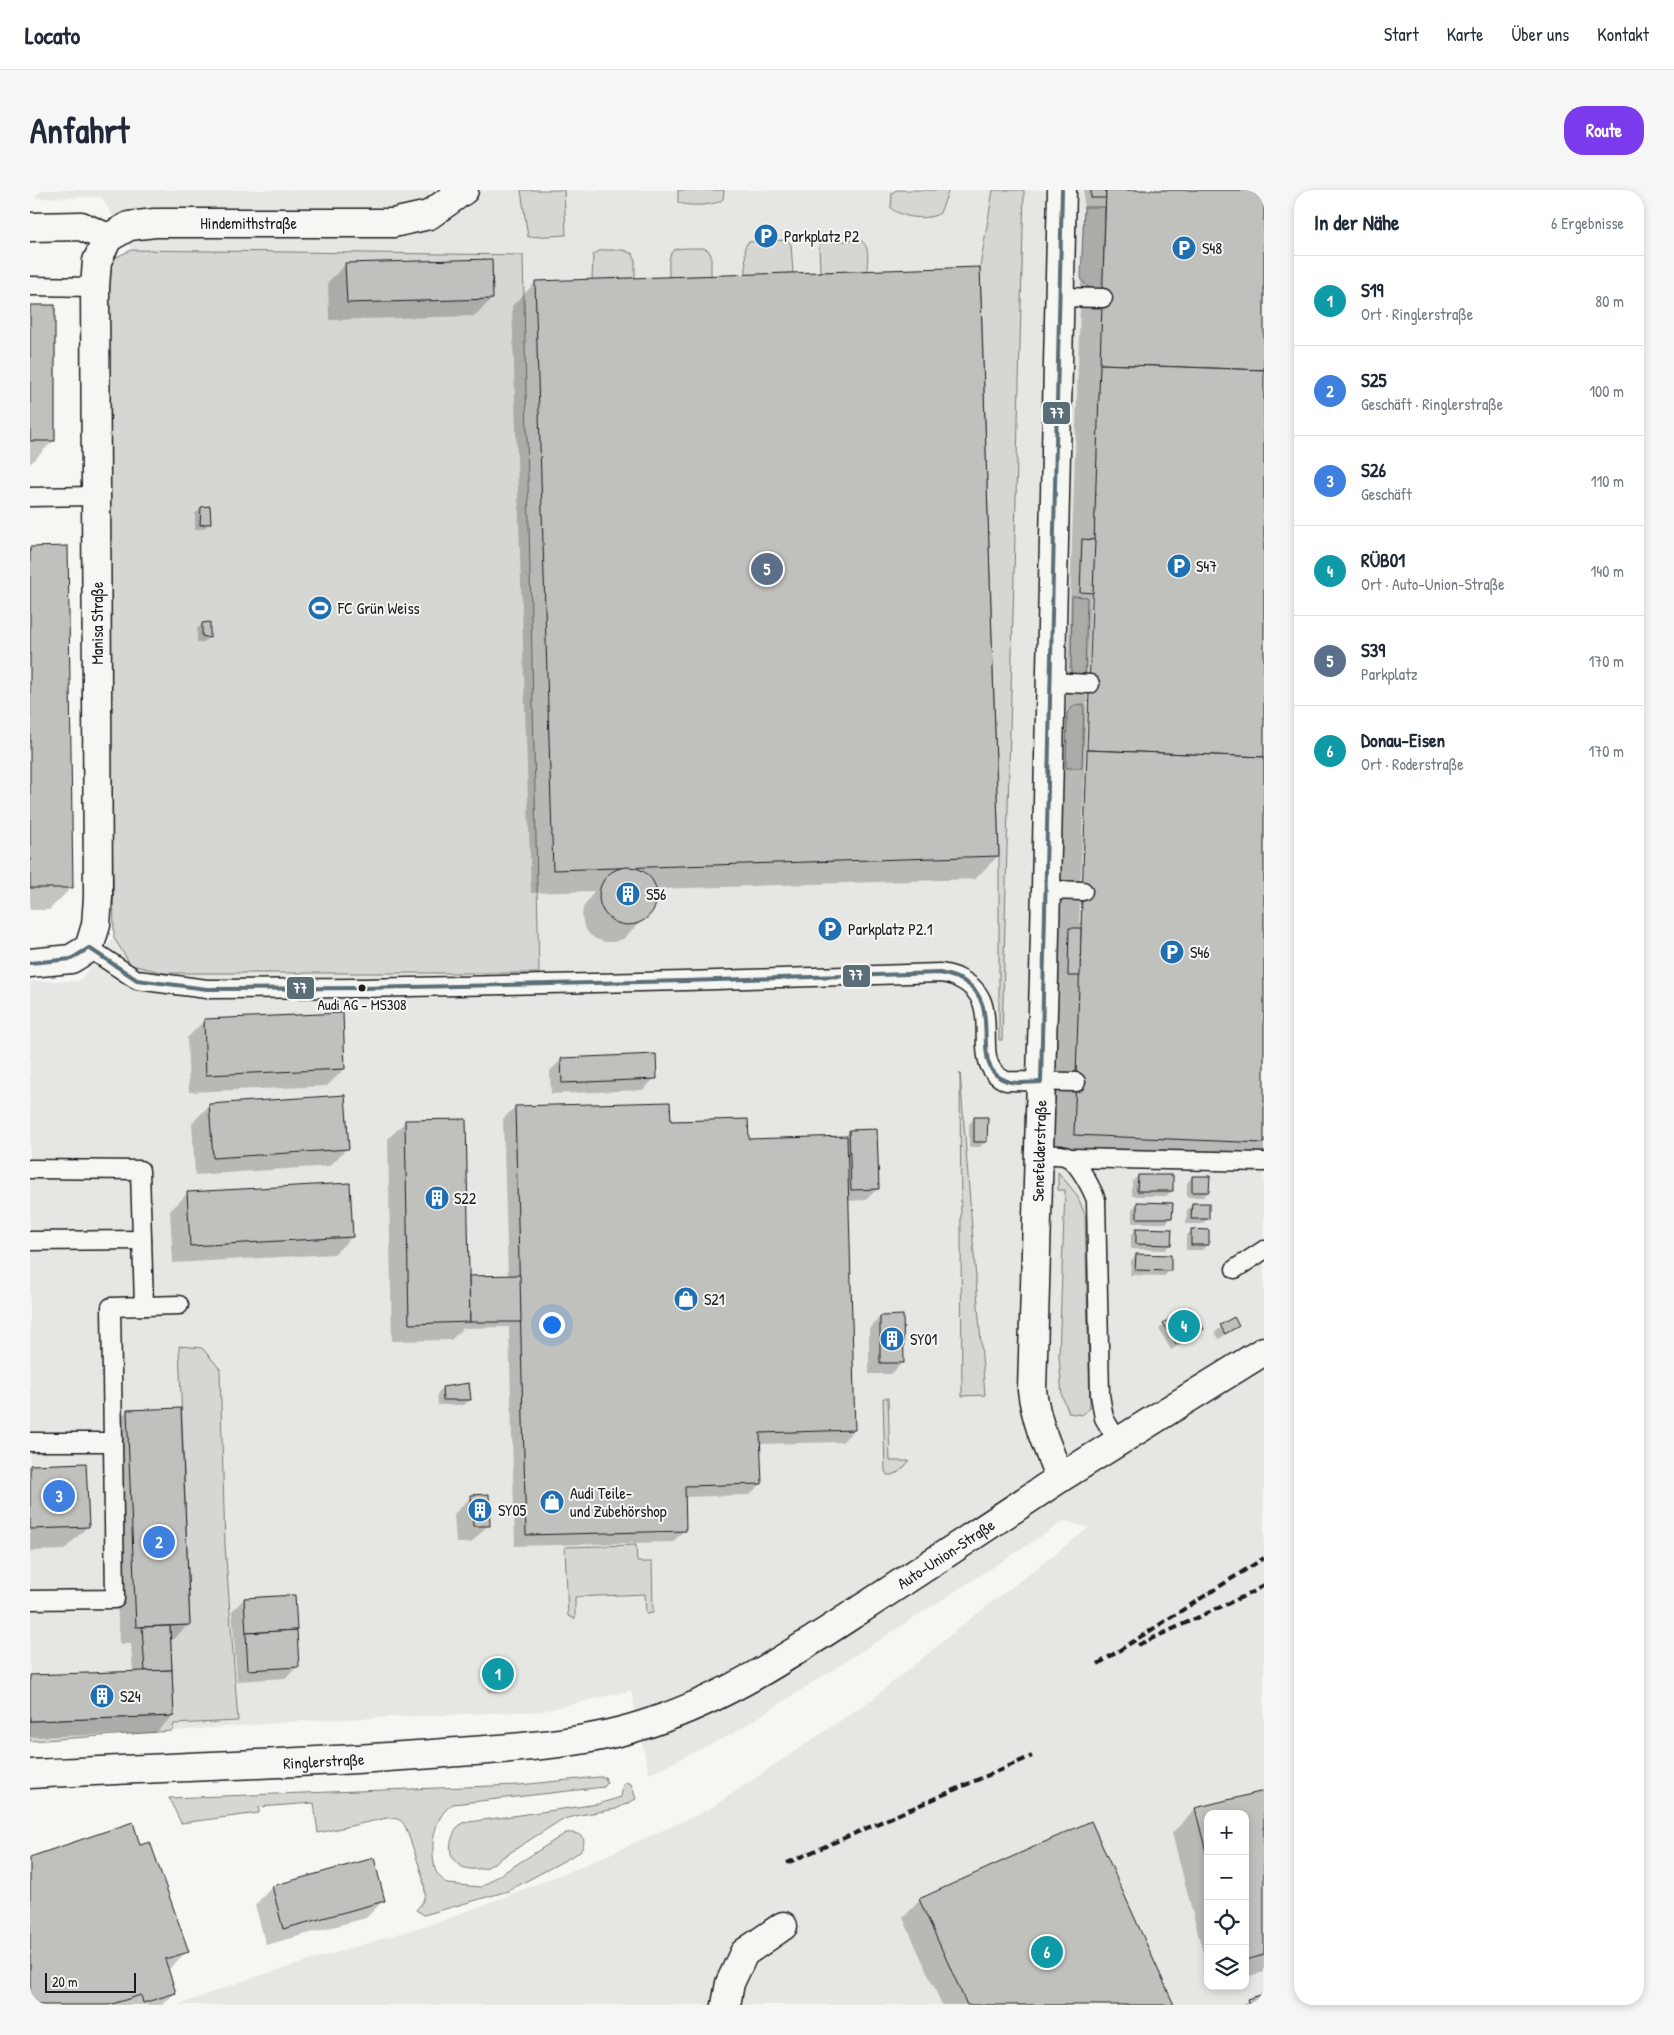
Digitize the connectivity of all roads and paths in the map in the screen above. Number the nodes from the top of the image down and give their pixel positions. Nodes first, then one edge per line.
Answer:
1 (464, 190) edge
2 (1062, 190) edge
3 (30, 227) edge
4 (108, 238) junction
5 (30, 286) edge
6 (94, 287) junction
7 (1059, 297) junction
8 (1102, 298) dead end
9 (97, 496) junction
10 (30, 497) edge
11 (1051, 682) junction
12 (1090, 684) dead end
13 (1046, 890) junction
14 (1083, 891) dead end
15 (89, 948) junction
16 (30, 963) edge
17 (1040, 1082) junction
18 (1076, 1082) dead end
19 (1038, 1154) junction
20 (1070, 1158) junction
21 (1264, 1162) edge
22 (30, 1169) edge
23 (142, 1240) junction
24 (30, 1241) edge
25 (1264, 1250) edge
26 (1235, 1269) dead end
27 (179, 1305) dead end
28 (144, 1306) junction
29 (1264, 1351) edge
30 (30, 1442) edge
31 (112, 1442) junction
32 (1118, 1442) junction
33 (1060, 1478) junction
34 (30, 1600) edge
35 (615, 1732) joint
36 (30, 1774) edge
37 (783, 1926) dead end
38 (726, 2005) edge

1 - 4 street, Hindemithstraße
2 - 7 street, Senefelderstraße
3 - 4 street
4 - 6 street, Manisa Straße
5 - 6 lane
6 - 9 street, Manisa Straße
7 - 8 lane
7 - 11 street, Senefelderstraße
9 - 10 lane
9 - 15 street, Manisa Straße
11 - 12 lane
11 - 13 street, Senefelderstraße
13 - 14 lane
13 - 17 street, Senefelderstraße
15 - 16 street
15 - 17 lane
17 - 18 lane
17 - 19 street, Senefelderstraße
19 - 20 lane
19 - 33 street, Senefelderstraße
20 - 21 lane
20 - 32 lane
22 - 23 lane
23 - 24 lane
23 - 28 lane
25 - 26 lane
27 - 28 lane
28 - 31 lane
29 - 32 street, Auto-Union-Straße
30 - 31 lane
31 - 34 lane
32 - 33 street, Auto-Union-Straße
33 - 35 street, Auto-Union-Straße
35 - 36 street, Ringlerstraße
37 - 38 street

